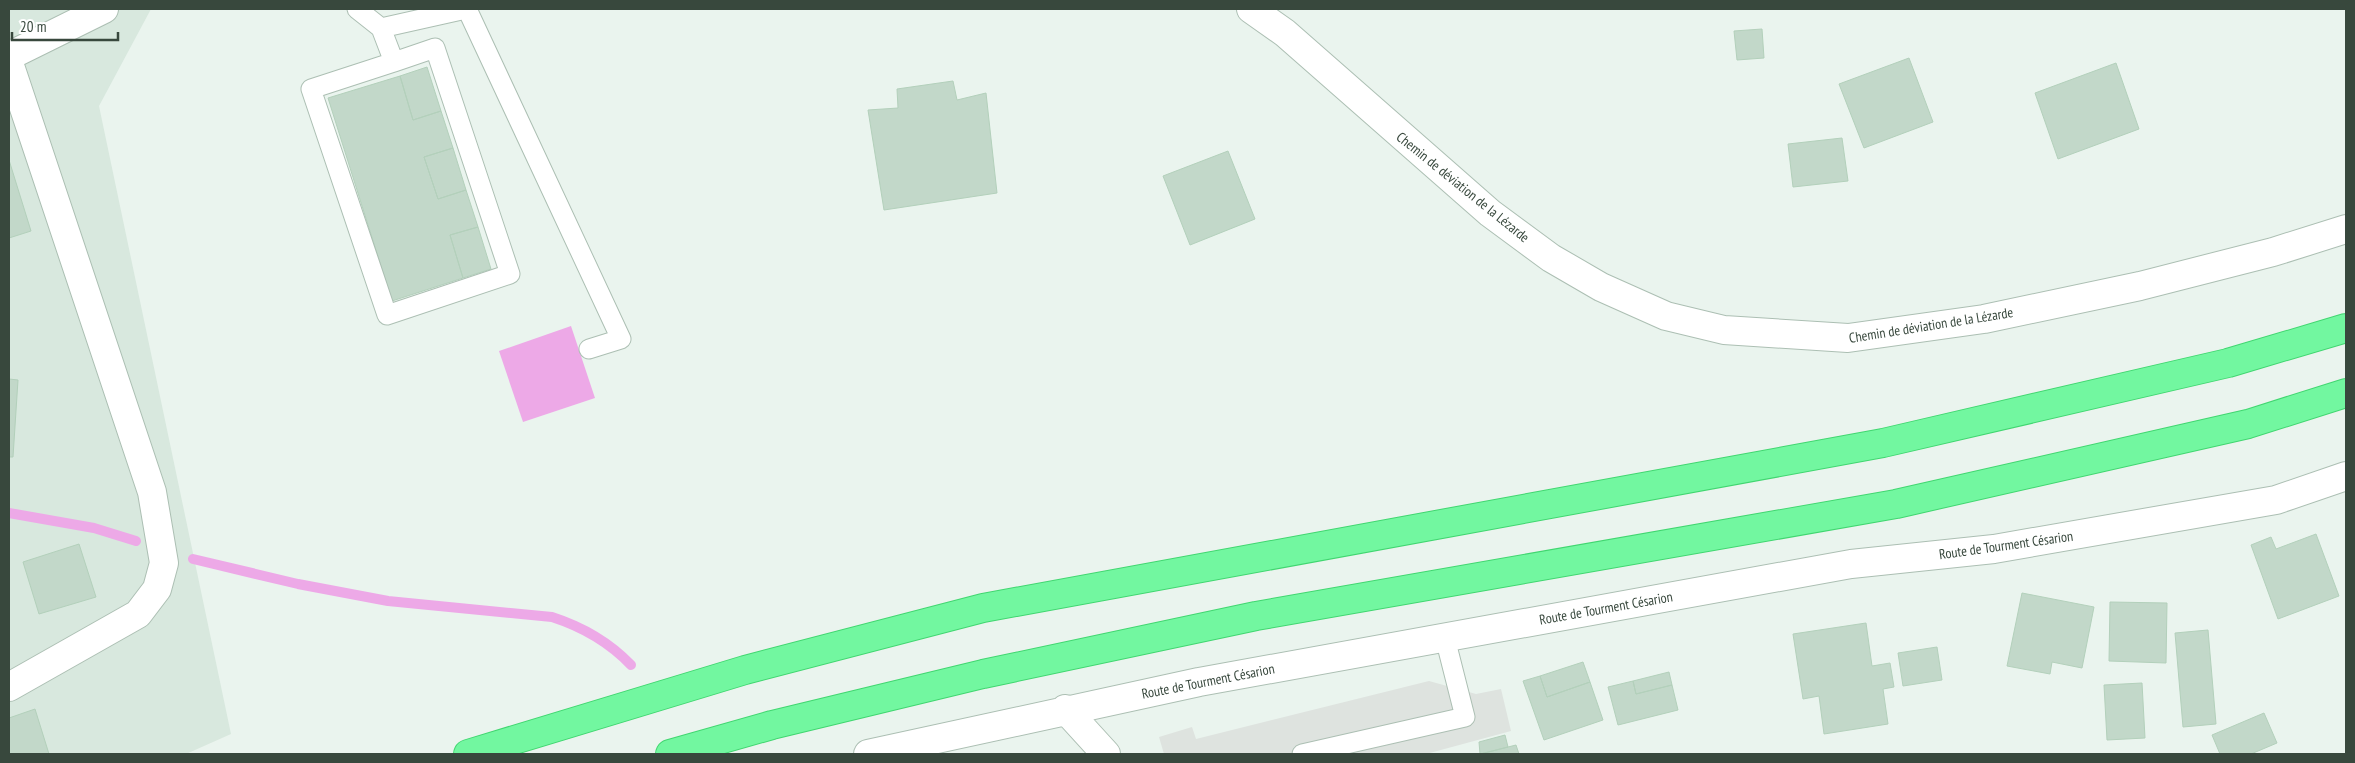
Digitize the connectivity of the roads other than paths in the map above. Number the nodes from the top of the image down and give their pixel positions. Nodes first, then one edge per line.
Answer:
1 (104, 9) edge
2 (357, 9) edge
3 (466, 9) edge
4 (1251, 9) edge
5 (381, 28) junction
6 (9, 56) edge
7 (394, 62) junction
8 (9, 64) edge
9 (2346, 229) edge
10 (2346, 328) edge
11 (589, 349) dead end
12 (2346, 393) edge
13 (2346, 476) edge
14 (1445, 638) junction
15 (9, 687) edge
16 (1065, 709) junction
17 (722, 739) junction
18 (468, 754) edge
19 (670, 754) edge
20 (685, 754) edge
21 (868, 754) edge
22 (1106, 754) edge
23 (1302, 754) edge

1 - 6 street
2 - 5 lane
3 - 5 lane
3 - 11 lane
4 - 9 street, Chemin de déviation de la Lézarde
5 - 7 lane
7 - 7 lane
8 - 15 street
10 - 18 highway
12 - 17 highway
13 - 14 street, Route de Tourment Césarion
14 - 16 street, Route de Tourment Césarion
14 - 23 lane
16 - 21 street, Route de Tourment Césarion
16 - 22 street
17 - 19 highway
17 - 20 highway

